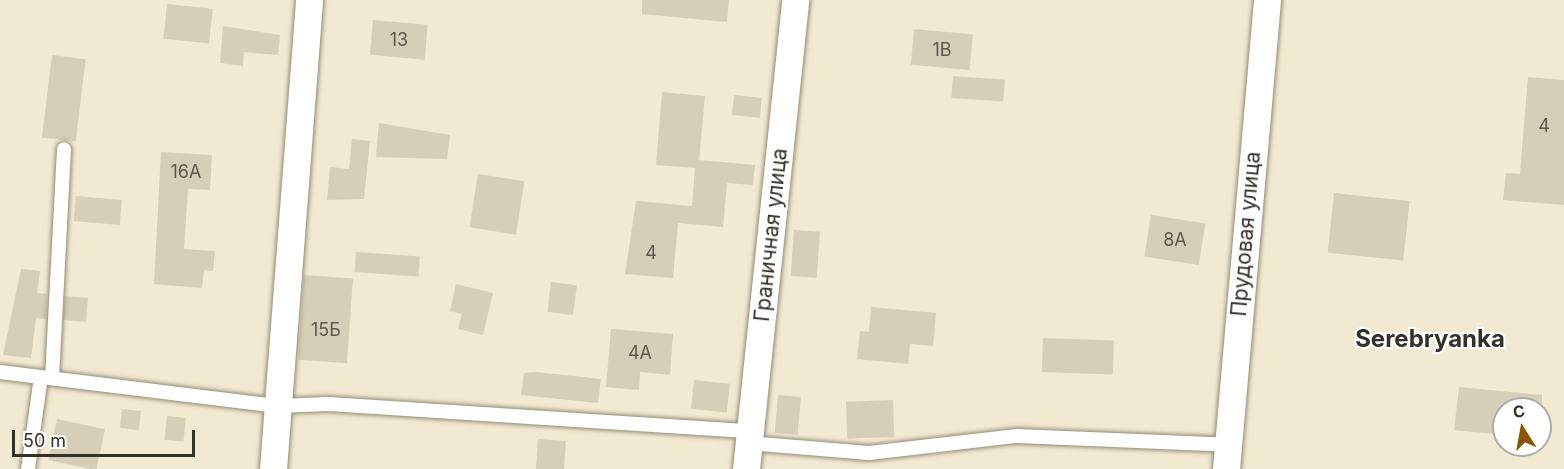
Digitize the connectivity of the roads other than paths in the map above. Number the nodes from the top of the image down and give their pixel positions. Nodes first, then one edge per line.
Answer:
1 (309, 0) edge
2 (795, 0) edge
3 (1267, 0) edge
4 (64, 149) dead end
5 (0, 372) edge
6 (47, 378) junction
7 (278, 406) junction
8 (748, 448) edge
9 (1227, 457) edge
10 (28, 469) edge
11 (273, 469) edge

1 - 7 street
2 - 8 street, Граничная улица
3 - 9 street, Прудовая улица
4 - 6 lane
5 - 6 lane
6 - 7 lane
6 - 10 lane
7 - 8 lane
7 - 11 street
8 - 9 lane

